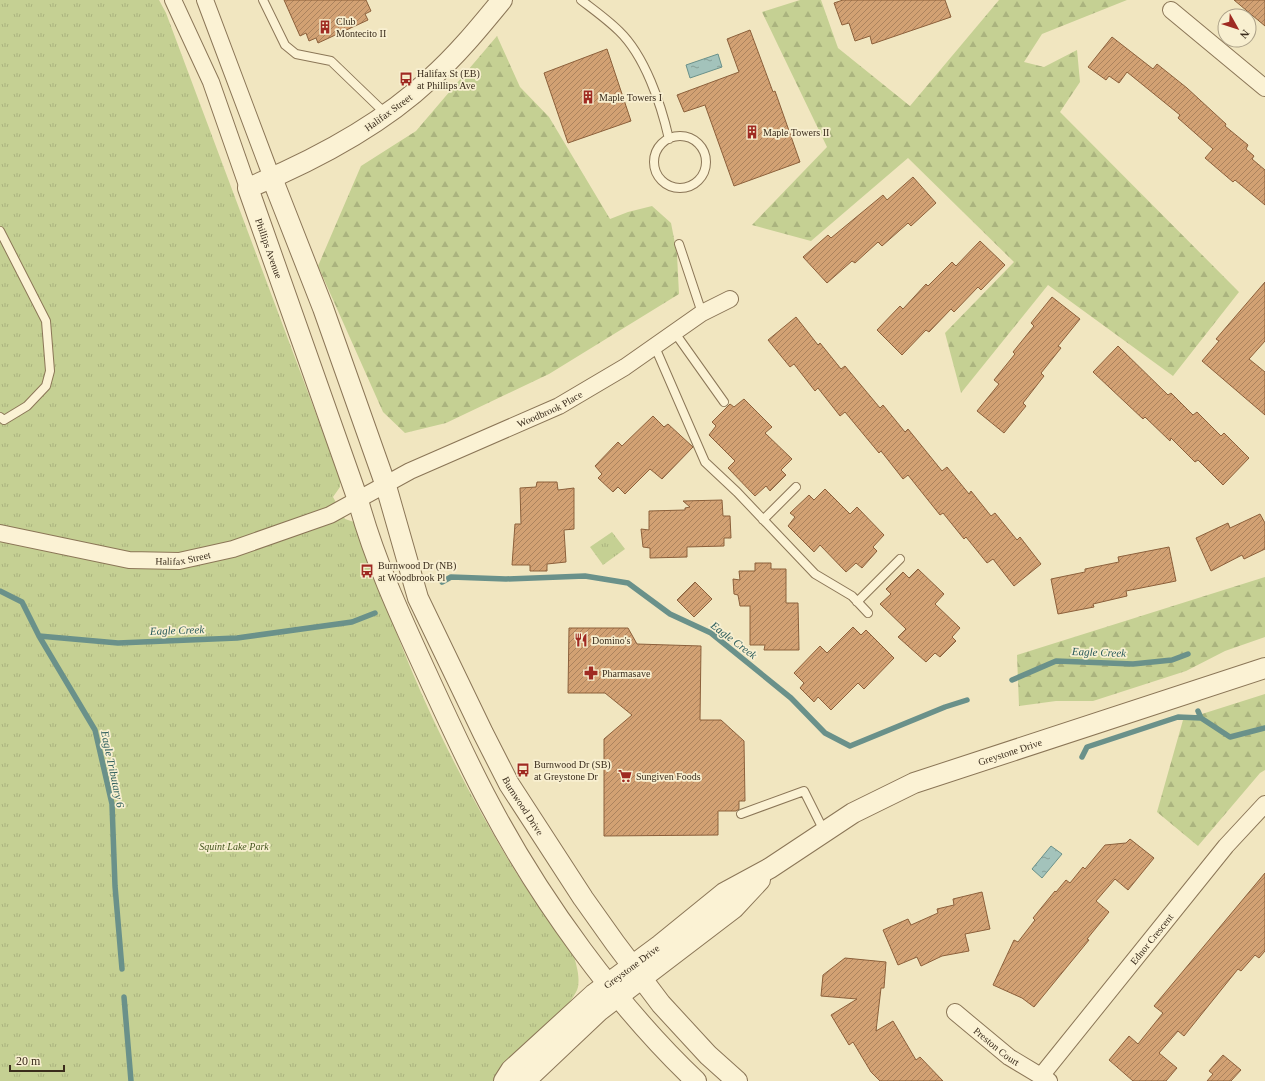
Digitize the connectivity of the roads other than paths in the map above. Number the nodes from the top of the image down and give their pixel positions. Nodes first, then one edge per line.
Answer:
1 (173, 0) edge
2 (205, 0) edge
3 (263, 0) edge
4 (502, 0) edge
5 (581, 0) edge
6 (1171, 10) dead end
7 (1265, 88) edge
8 (386, 115) junction
9 (669, 139) junction
10 (272, 178) junction
11 (248, 188) junction
12 (0, 231) edge
13 (679, 244) dead end
14 (730, 299) dead end
15 (702, 313) junction
16 (674, 333) junction
17 (655, 347) junction
18 (724, 402) dead end
19 (0, 417) edge
20 (386, 486) junction
21 (796, 487) dead end
22 (358, 500) junction
23 (763, 520) junction
24 (0, 533) edge
25 (900, 559) dead end
26 (857, 602) junction
27 (868, 613) dead end
28 (1265, 668) edge
29 (1265, 804) edge
30 (741, 814) dead end
31 (824, 831) junction
32 (636, 972) junction
33 (613, 990) junction
34 (955, 1012) dead end
35 (1045, 1078) edge
36 (504, 1081) edge
37 (525, 1081) edge
38 (696, 1081) edge
39 (737, 1081) edge

1 - 11 street, Phillips Avenue
2 - 10 street
3 - 8 lane
4 - 8 street, Halifax Street
5 - 9 lane
6 - 7 street
8 - 10 street, Halifax Street
9 - 9 lane
10 - 11 street, Halifax Street
10 - 20 street
11 - 22 street, Phillips Avenue
12 - 19 lane
13 - 15 lane
14 - 15 street, Woodbrook Place
15 - 16 street, Woodbrook Place
16 - 17 street, Woodbrook Place
16 - 18 lane
17 - 20 street, Woodbrook Place
17 - 23 lane
20 - 22 street, Woodbrook Place
20 - 32 street, Burnwood Drive
21 - 23 lane
22 - 24 street, Halifax Street
22 - 33 street
23 - 26 lane
25 - 26 lane
26 - 27 lane
28 - 31 street, Greystone Drive
29 - 35 street, Ednor Crescent
30 - 31 lane
31 - 32 street, Greystone Drive
32 - 33 street, Greystone Drive
32 - 39 street, Burnwood Drive
33 - 36 street, Greystone Drive
33 - 37 street, Greystone Drive
33 - 38 street
34 - 35 street, Preston Court

